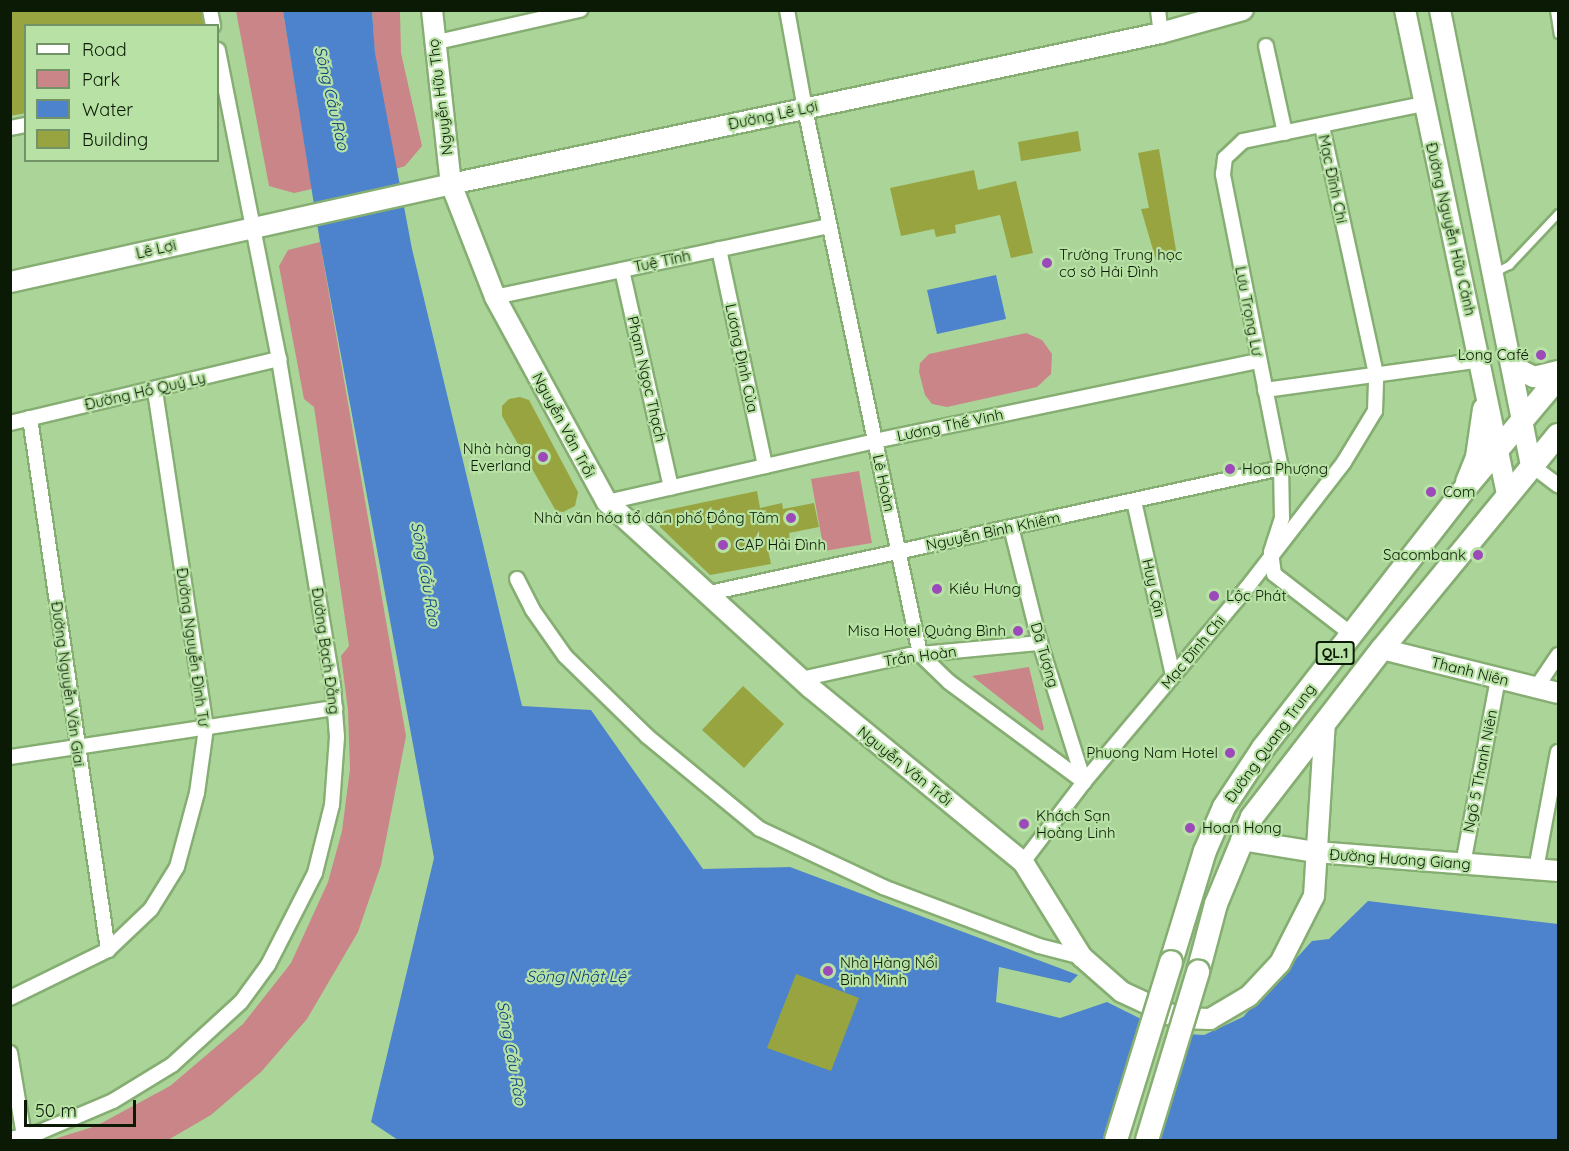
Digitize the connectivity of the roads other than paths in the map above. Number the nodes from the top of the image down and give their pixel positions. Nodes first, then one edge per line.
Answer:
1 (432, 10) edge
2 (580, 10) edge
3 (788, 10) edge
4 (1158, 10) edge
5 (1244, 10) edge
6 (1405, 10) edge
7 (1440, 10) edge
8 (1554, 10) edge
9 (1161, 33) junction
10 (1558, 34) edge
11 (433, 43) junction
12 (1266, 46) dead end
13 (219, 61) edge
14 (221, 84) edge
15 (1423, 104) junction
16 (805, 109) junction
17 (1322, 126) junction
18 (1285, 133) junction
19 (451, 184) junction
20 (1558, 213) edge
21 (302, 218) joint
22 (829, 226) junction
23 (253, 227) junction
24 (719, 249) junction
25 (622, 270) junction
26 (1492, 273) junction
27 (10, 282) edge
28 (495, 297) junction
29 (1508, 355) junction
30 (279, 359) junction
31 (1259, 361) junction
32 (1481, 365) junction
33 (1558, 371) edge
34 (1376, 374) junction
35 (1558, 378) edge
36 (155, 389) junction
37 (1265, 390) junction
38 (30, 418) junction
39 (1521, 419) junction
40 (10, 423) edge
41 (1558, 435) edge
42 (875, 441) junction
43 (1497, 447) junction
44 (1531, 465) junction
45 (765, 466) junction
46 (1281, 468) junction
47 (1558, 485) edge
48 (671, 488) junction
49 (1461, 492) junction
50 (1507, 493) junction
51 (1134, 501) junction
52 (607, 502) junction
53 (1011, 527) junction
54 (899, 552) junction
55 (1271, 552) junction
56 (517, 579) dead end
57 (705, 594) junction
58 (1350, 633) junction
59 (1040, 643) junction
60 (1382, 649) junction
61 (920, 654) junction
62 (1558, 655) edge
63 (1173, 675) junction
64 (1498, 678) junction
65 (801, 679) junction
66 (1536, 688) junction
67 (1558, 693) edge
68 (335, 708) junction
69 (1325, 721) junction
70 (206, 728) junction
71 (77, 747) junction
72 (1558, 752) edge
73 (10, 758) edge
74 (1084, 782) junction
75 (1241, 840) junction
76 (1316, 852) junction
77 (1023, 862) junction
78 (1463, 864) junction
79 (1536, 869) junction
80 (1558, 871) edge
81 (108, 950) junction
82 (1082, 957) junction
83 (10, 998) edge
84 (10, 1053) edge
85 (17, 1138) edge
86 (1116, 1140) edge
87 (1148, 1140) edge

1 - 11 main road, Nguyễn Hữu Thọ
2 - 11 street
3 - 16 street, Lê Hoàn
4 - 9 street
5 - 9 main road, Đường Lê Lợi
6 - 15 main road, Đường Nguyễn Hữu Cảnh
7 - 26 main road, Đường Nguyễn Hữu Cảnh
8 - 10 lane
9 - 16 main road, Đường Lê Lợi
11 - 19 main road, Nguyễn Hữu Thọ
12 - 18 street
13 - 14 street, Đường Bạch Đằng
14 - 23 street, Đường Bạch Đằng
15 - 17 street, Lưu Trọng Lư
15 - 32 main road, Đường Nguyễn Hữu Cảnh
16 - 19 main road, Đường Lê Lợi
16 - 22 street, Lê Hoàn
17 - 18 street, Lưu Trọng Lư
17 - 34 street, Mạc Đĩnh Chi
18 - 31 street, Lưu Trọng Lư
19 - 21 main road, Đường Lê Lợi
19 - 28 main road, Nguyễn Văn Trỗi
20 - 26 lane
21 - 23 main road, Lê Lợi
22 - 24 street, Tuệ Tĩnh
22 - 42 street, Lê Hoàn
23 - 27 main road, Lê Lợi
23 - 30 street, Đường Bạch Đằng
24 - 25 street, Tuệ Tĩnh
24 - 45 street, Lương Định Của
25 - 28 street, Tuệ Tĩnh
25 - 48 street, Phạm Ngọc Thạch
26 - 29 main road, Đường Nguyễn Hữu Cảnh
28 - 52 main road, Nguyễn Văn Trỗi
29 - 33 main road
29 - 39 main road, Đường Nguyễn Hữu Cảnh
30 - 36 street, Đường Hồ Quý Ly
30 - 68 street, Đường Bạch Đằng
31 - 37 street, Lưu Trọng Lư
31 - 42 street, Lương Thế Vinh
32 - 34 street
32 - 43 main road, Đường Nguyễn Hữu Cảnh
32 - 49 main road
34 - 37 street
34 - 55 street, Mạc Đĩnh Chi
35 - 39 main road, Đường Quang Trung / QL.1
36 - 38 street, Đường Hồ Quý Ly
36 - 70 street, Đường Nguyễn Đình Tư
37 - 46 street, Lưu Trọng Lư
38 - 40 street, Đường Hồ Quý Ly
38 - 71 street, Đường Nguyễn Văn Giai
39 - 43 main road, Đường Quang Trung / QL.1
39 - 44 main road, Đường Nguyễn Hữu Cảnh
41 - 44 main road, Đường Quang Trung / QL.1
42 - 45 street, Lương Thế Vinh
42 - 54 street, Lê Hoàn
43 - 49 main road, Đường Quang Trung / QL.1
43 - 50 main road, Đường Nguyễn Hữu Cảnh
44 - 47 street
44 - 50 main road, Đường Quang Trung / QL.1
45 - 48 street, Lương Thế Vinh
46 - 51 street, Nguyễn Bỉnh Khiêm
46 - 55 street, Lưu Trọng Lư
48 - 52 street, Lương Thế Vinh
49 - 58 main road, Đường Quang Trung / QL.1
50 - 60 main road, Đường Quang Trung / QL.1
51 - 53 street, Nguyễn Bỉnh Khiêm
51 - 63 street, Huy Cận
52 - 57 main road, Nguyễn Văn Trỗi
53 - 54 street, Nguyễn Bỉnh Khiêm
53 - 59 street, Dã Tượng
54 - 57 street, Nguyễn Bỉnh Khiêm
54 - 61 street, Lê Hoàn
55 - 58 street
55 - 63 street, Mạc Đĩnh Chi
56 - 82 street
57 - 65 main road, Nguyễn Văn Trỗi
58 - 60 main road
58 - 86 main road, Đường Quang Trung / QL.1, bridge
59 - 61 street, Trần Hoàn
59 - 74 street, Dã Tượng
60 - 64 main road, Thanh Niên
60 - 69 main road, Đường Quang Trung / QL.1
61 - 65 street, Trần Hoàn
61 - 74 street
62 - 66 street
63 - 74 street, Mạc Đĩnh Chi
64 - 66 main road, Thanh Niên
64 - 78 street, Ngõ 5 Thanh Niên
65 - 77 main road, Nguyễn Văn Trỗi
66 - 67 main road, Thanh Niên
68 - 70 street
68 - 85 street, Đường Bạch Đằng
69 - 75 main road, Đường Quang Trung / QL.1
69 - 76 main road, Nguyễn Văn Trỗi
70 - 71 street
70 - 81 street, Đường Nguyễn Đình Tư
71 - 73 street
71 - 81 street, Đường Nguyễn Văn Giai
72 - 79 street
74 - 77 street, Mạc Đĩnh Chi
75 - 76 main road, Đường Hương Giang
75 - 87 main road, Đường Quang Trung / QL.1, bridge
76 - 78 main road, Đường Hương Giang
76 - 82 main road, Nguyễn Văn Trỗi
77 - 82 main road, Nguyễn Văn Trỗi
78 - 79 main road, Đường Hương Giang
79 - 80 main road, Đường Hương Giang
81 - 83 street, Đường Nguyễn Đình Tư
84 - 85 street

